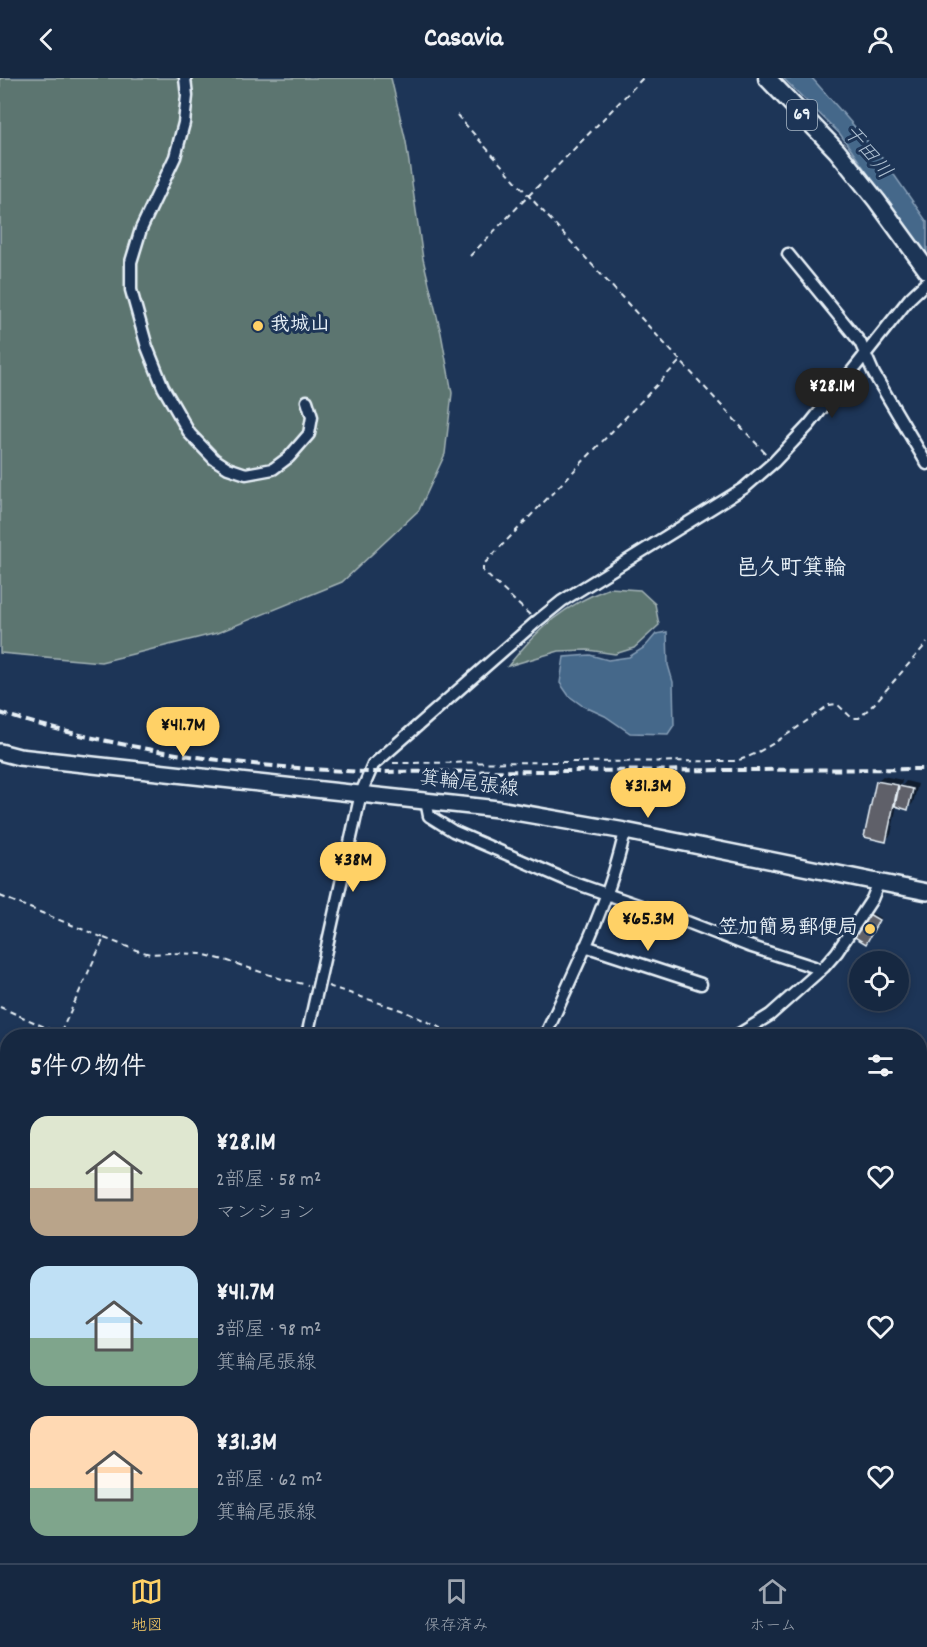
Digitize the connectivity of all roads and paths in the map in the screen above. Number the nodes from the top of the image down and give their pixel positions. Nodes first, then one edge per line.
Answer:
1 (185, 78) edge
2 (643, 78) edge
3 (767, 78) edge
4 (457, 115) dead end
5 (528, 195) junction
6 (788, 254) dead end
7 (470, 256) dead end
8 (927, 270) edge
9 (927, 282) edge
10 (865, 353) junction
11 (680, 361) junction
12 (307, 401) dead end
13 (774, 462) junction
14 (927, 464) edge
15 (536, 622) junction
16 (927, 643) edge
17 (0, 752) edge
18 (380, 759) junction
19 (361, 793) junction
20 (429, 801) junction
21 (625, 831) junction
22 (879, 882) junction
23 (927, 892) edge
24 (606, 894) junction
25 (0, 896) edge
26 (104, 938) junction
27 (585, 946) junction
28 (820, 971) junction
29 (701, 984) dead end
30 (318, 987) junction
31 (0, 1007) edge
32 (49, 1029) edge
33 (62, 1029) edge
34 (309, 1029) edge
35 (443, 1029) edge
36 (548, 1029) edge
37 (747, 1029) edge

1 - 12 street
2 - 5 path
3 - 8 main road, 69
4 - 5 path
5 - 7 path
5 - 11 path
6 - 10 street
9 - 10 street
10 - 13 street
10 - 14 street
11 - 13 path
11 - 15 path
13 - 15 street
15 - 18 street
16 - 18 path
17 - 19 main road, 箕輪尾張線
18 - 19 street
19 - 20 main road, 箕輪尾張線
19 - 30 street
20 - 21 main road, 箕輪尾張線
20 - 24 street
21 - 22 main road, 箕輪尾張線
21 - 24 street
22 - 23 main road, 箕輪尾張線
22 - 28 street
24 - 27 street
24 - 28 street
25 - 26 path
26 - 30 path
26 - 33 path
27 - 29 street
27 - 36 street
28 - 37 street
30 - 34 street
30 - 35 path
31 - 32 path

